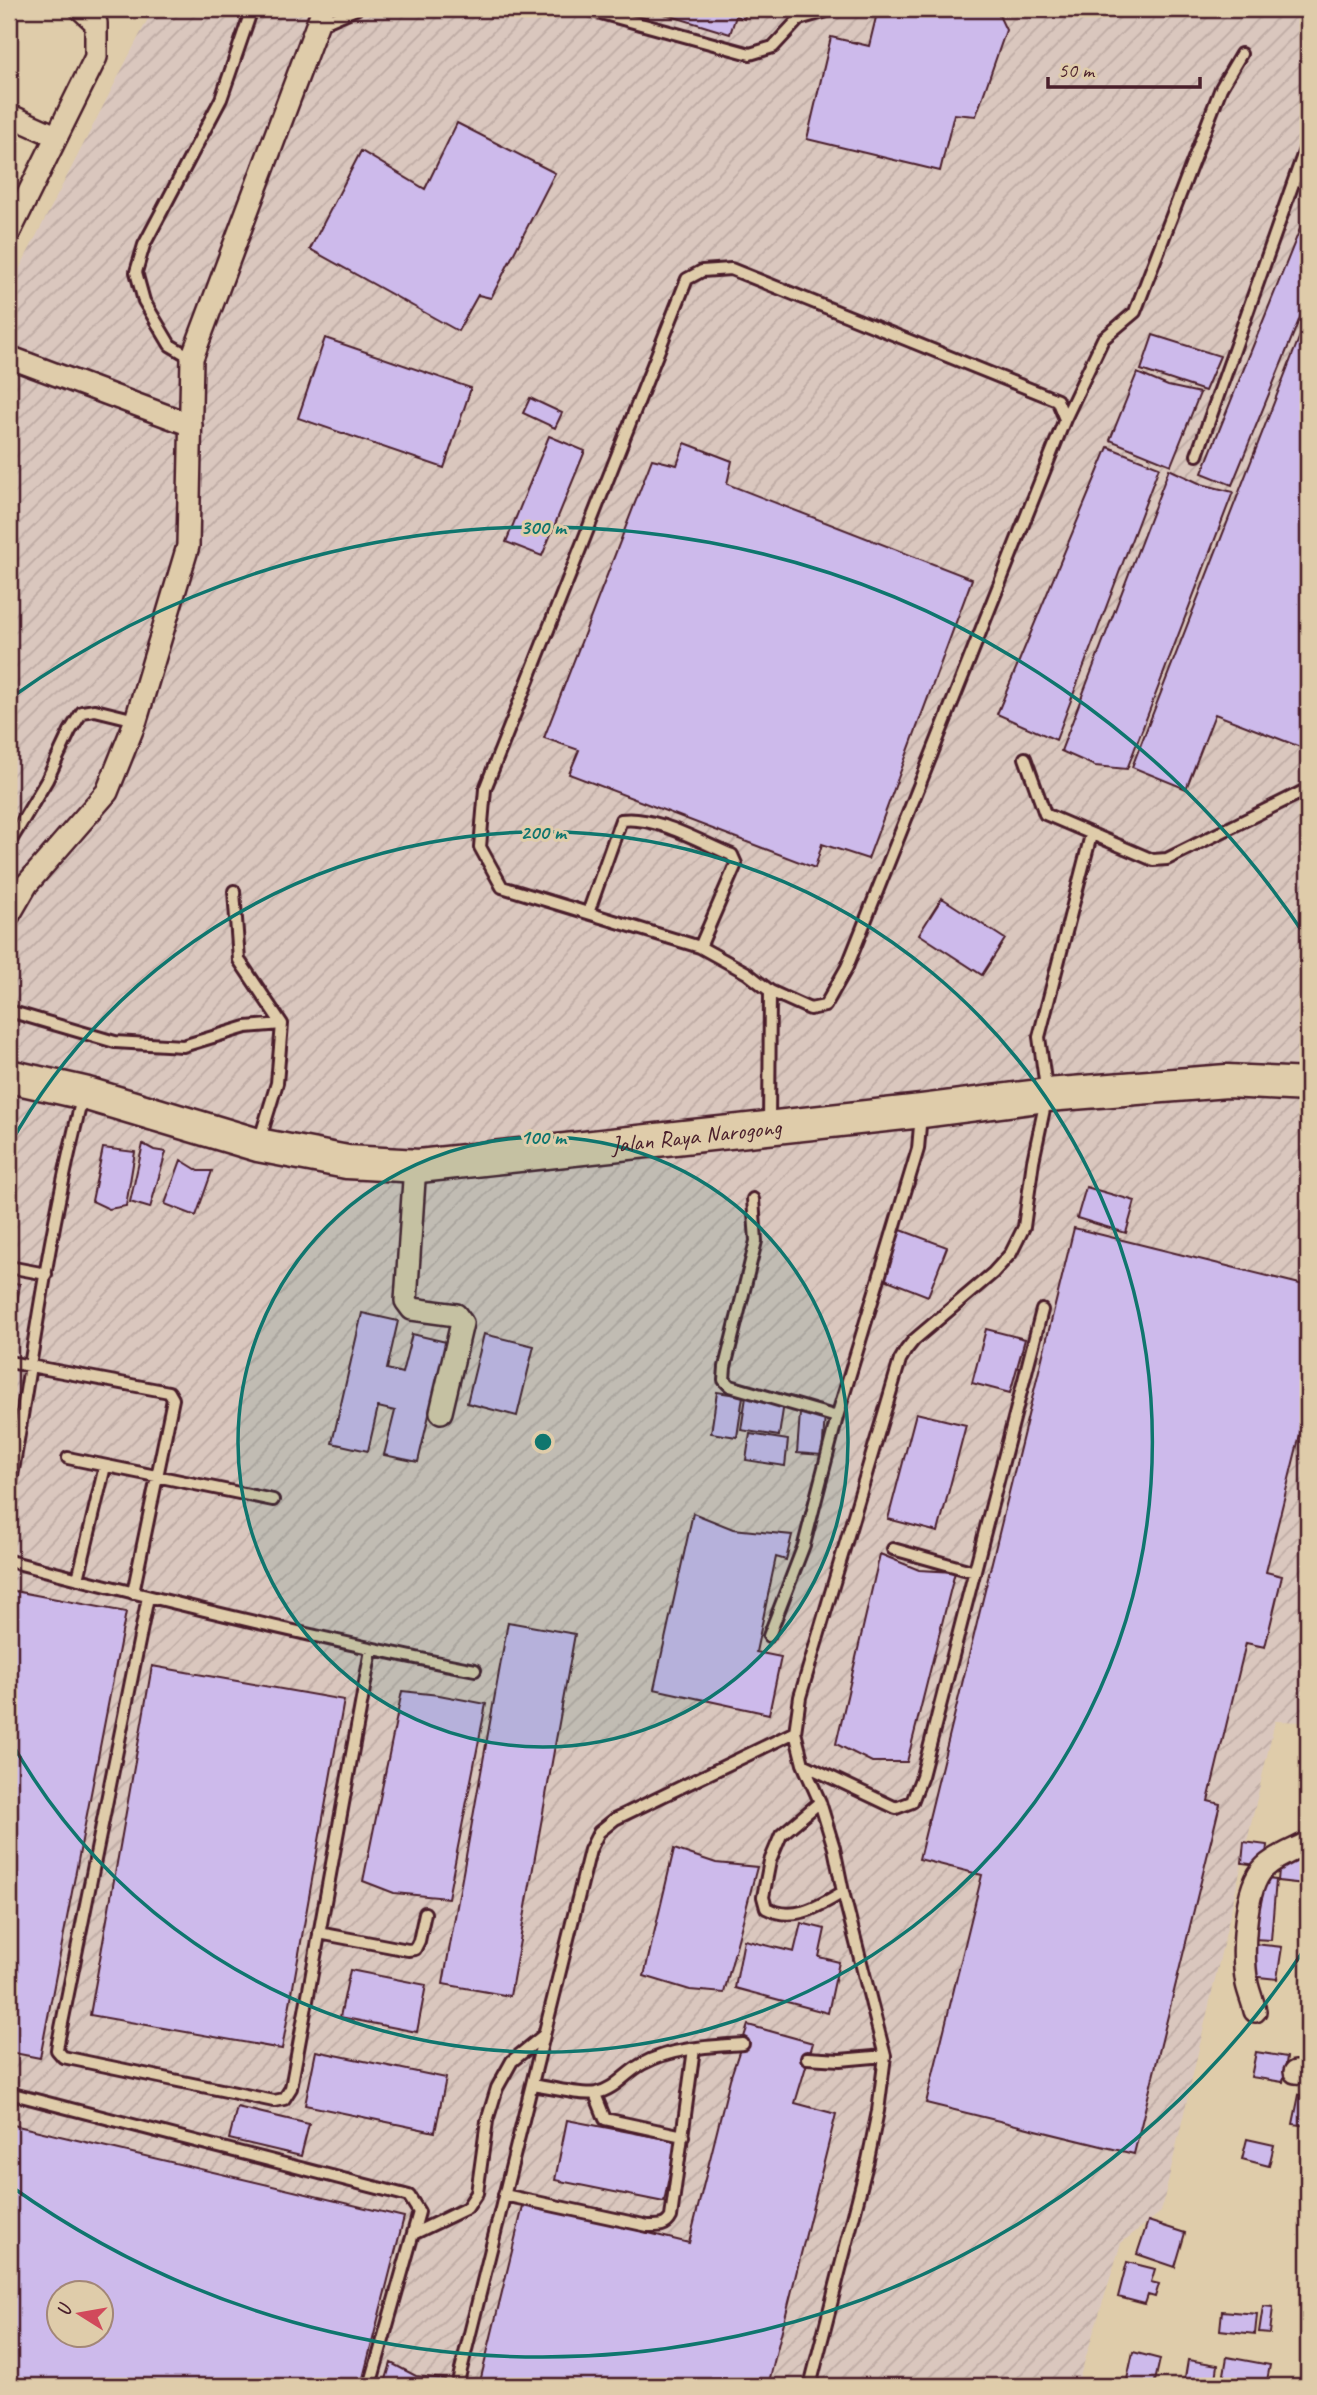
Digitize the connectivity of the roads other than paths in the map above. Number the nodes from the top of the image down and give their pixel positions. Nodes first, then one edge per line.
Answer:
1 (81, 9) edge
2 (252, 9) edge
3 (356, 9) edge
4 (586, 9) edge
5 (834, 9) edge
6 (320, 18) edge
7 (1241, 54) dead end
8 (9, 116) edge
9 (55, 136) junction
10 (1308, 141) edge
11 (9, 233) edge
12 (9, 357) edge
13 (192, 358) junction
14 (1065, 419) junction
15 (191, 425) junction
16 (1197, 455) dead end
17 (136, 720) junction
18 (1025, 758) dead end
19 (1308, 789) edge
20 (1091, 835) junction
21 (9, 840) edge
22 (234, 891) dead end
23 (588, 913) junction
24 (9, 915) edge
25 (700, 947) junction
26 (770, 991) junction
27 (9, 1012) edge
28 (282, 1024) junction
29 (9, 1076) edge
30 (1308, 1085) edge
31 (84, 1093) junction
32 (1047, 1095) junction
33 (922, 1111) junction
34 (769, 1128) junction
35 (258, 1145) junction
36 (419, 1166) junction
37 (753, 1199) dead end
38 (9, 1267) edge
39 (46, 1274) junction
40 (1042, 1310) dead end
41 (9, 1362) edge
42 (31, 1366) junction
43 (440, 1412) dead end
44 (837, 1417) junction
45 (68, 1458) dead end
46 (105, 1466) junction
47 (157, 1475) junction
48 (9, 1494) edge
49 (273, 1500) dead end
50 (893, 1549) dead end
51 (9, 1561) edge
52 (975, 1572) junction
53 (78, 1579) junction
54 (133, 1593) junction
55 (148, 1597) junction
56 (769, 1636) dead end
57 (371, 1650) junction
58 (475, 1670) dead end
59 (796, 1732) junction
60 (803, 1763) junction
61 (820, 1802) junction
62 (1308, 1843) edge
63 (843, 1892) junction
64 (425, 1913) dead end
65 (319, 1933) junction
66 (1255, 2011) dead end
67 (544, 2035) junction
68 (743, 2044) dead end
69 (694, 2049) junction
70 (885, 2056) junction
71 (807, 2058) dead end
72 (532, 2085) junction
73 (9, 2093) edge
74 (595, 2094) junction
75 (683, 2136) junction
76 (505, 2195) junction
77 (413, 2234) junction
78 (370, 2386) edge
79 (457, 2386) edge
80 (810, 2386) edge

1 - 9 street
2 - 13 lane
3 - 6 lane
4 - 5 lane
6 - 13 street
7 - 14 lane
8 - 9 street
9 - 11 street
10 - 16 lane
12 - 15 street
13 - 15 street
14 - 23 lane
14 - 26 lane
15 - 17 street
17 - 21 lane
17 - 24 street
18 - 20 lane
19 - 20 lane
20 - 32 lane
22 - 28 lane
23 - 25 lane
23 - 25 lane
25 - 26 lane
26 - 34 lane
27 - 28 lane
28 - 35 lane
29 - 31 main road, Jalan Raya Narogong
30 - 32 main road, Jalan Raya Narogong
31 - 35 main road, Jalan Raya Narogong
31 - 39 lane
32 - 33 main road, Jalan Raya Narogong
32 - 59 lane
33 - 34 main road, Jalan Raya Narogong
33 - 44 lane
34 - 36 main road, Jalan Raya Narogong
35 - 36 main road, Jalan Raya Narogong
36 - 43 street
37 - 44 lane
38 - 39 lane
39 - 42 lane
40 - 52 lane
41 - 42 lane
42 - 47 lane
42 - 48 lane
44 - 56 lane
45 - 46 lane
46 - 47 lane
46 - 53 lane
47 - 49 lane
47 - 54 lane
50 - 52 lane
51 - 53 lane
52 - 60 lane
53 - 54 lane
54 - 55 lane
55 - 57 lane
55 - 65 lane
57 - 58 lane
57 - 65 lane
59 - 60 lane
59 - 67 lane
60 - 61 lane
61 - 63 lane
61 - 63 lane
62 - 66 street
63 - 70 lane
64 - 65 lane
67 - 72 lane
67 - 77 lane
68 - 69 lane
69 - 74 lane
69 - 75 lane
70 - 71 lane
70 - 80 lane
72 - 74 lane
72 - 76 lane
73 - 77 lane
74 - 75 lane
75 - 76 lane
76 - 79 lane
77 - 78 lane

